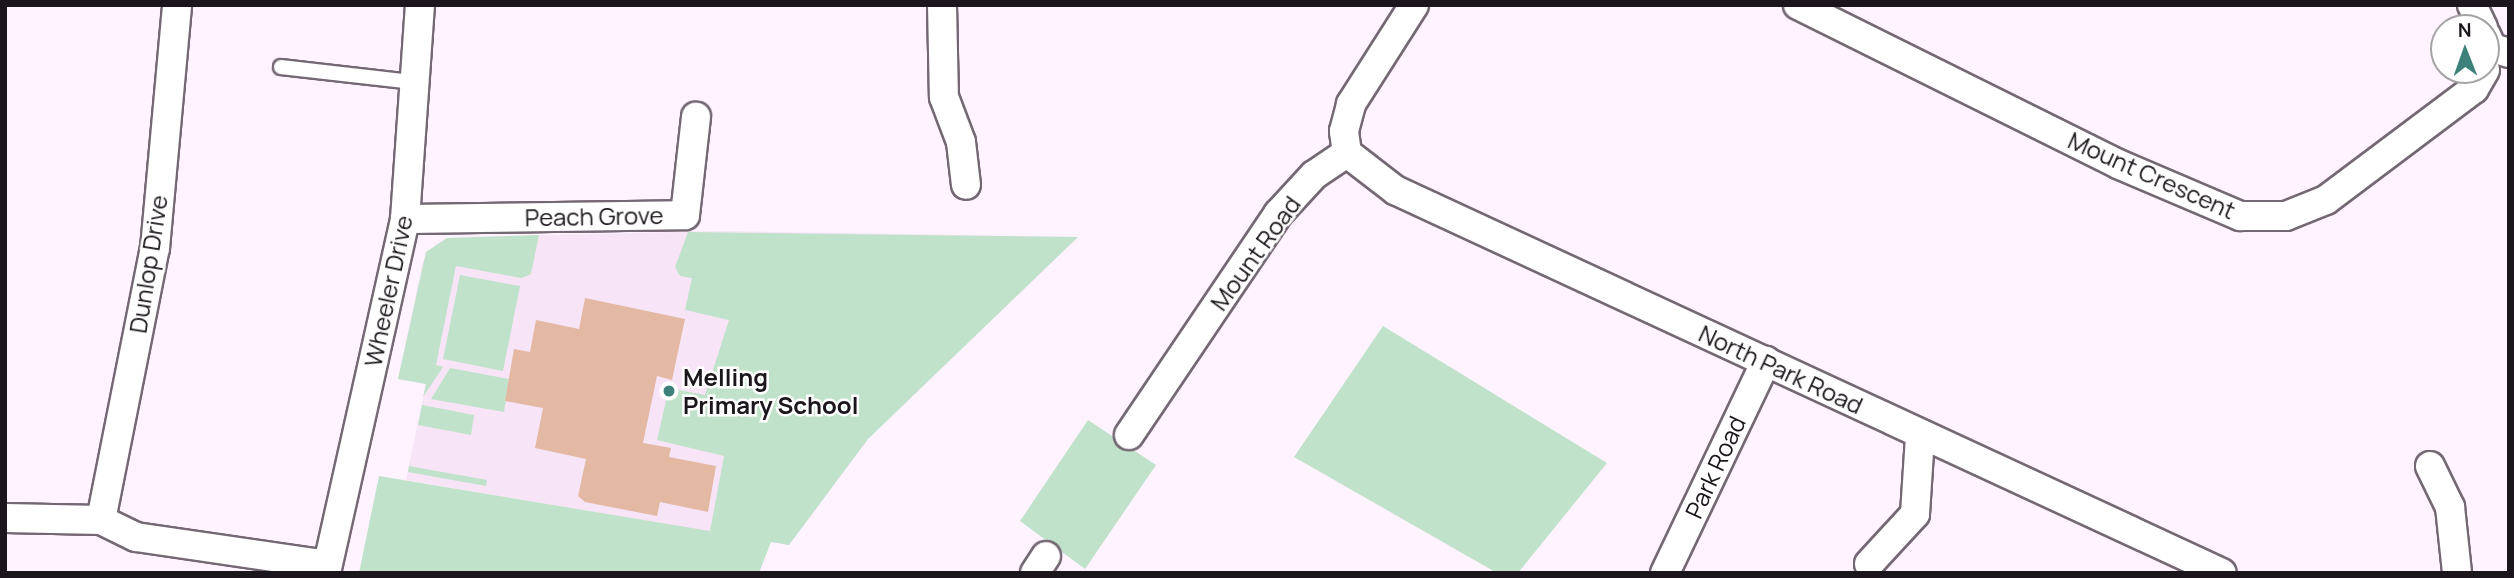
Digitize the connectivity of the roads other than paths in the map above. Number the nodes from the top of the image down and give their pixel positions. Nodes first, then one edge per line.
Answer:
1 (177, 5) edge
2 (420, 5) edge
3 (942, 5) edge
4 (1414, 5) edge
5 (1798, 5) edge
6 (281, 67) dead end
7 (413, 82) junction
8 (2476, 84) edge
9 (696, 117) dead end
10 (1348, 153) junction
11 (967, 185) dead end
12 (405, 219) junction
13 (1766, 361) junction
14 (1129, 435) dead end
15 (1920, 436) junction
16 (2430, 466) dead end
17 (5, 518) edge
18 (101, 520) junction
19 (1868, 564) dead end
20 (326, 569) edge
21 (1665, 573) edge
22 (2222, 573) edge
23 (2457, 573) edge

1 - 18 street, Dunlop Drive
2 - 7 street, Wheeler Drive
3 - 11 street
4 - 10 street
5 - 8 street, Mount Crescent
6 - 7 lane
7 - 12 street, Wheeler Drive
9 - 12 street, Peach Grove
10 - 13 street, North Park Road
10 - 14 street, Mount Road
12 - 20 street, Wheeler Drive
13 - 15 street, North Park Road
13 - 21 street, Park Road
15 - 19 street
15 - 22 street, North Park Road
16 - 23 street
17 - 18 street
18 - 20 street

